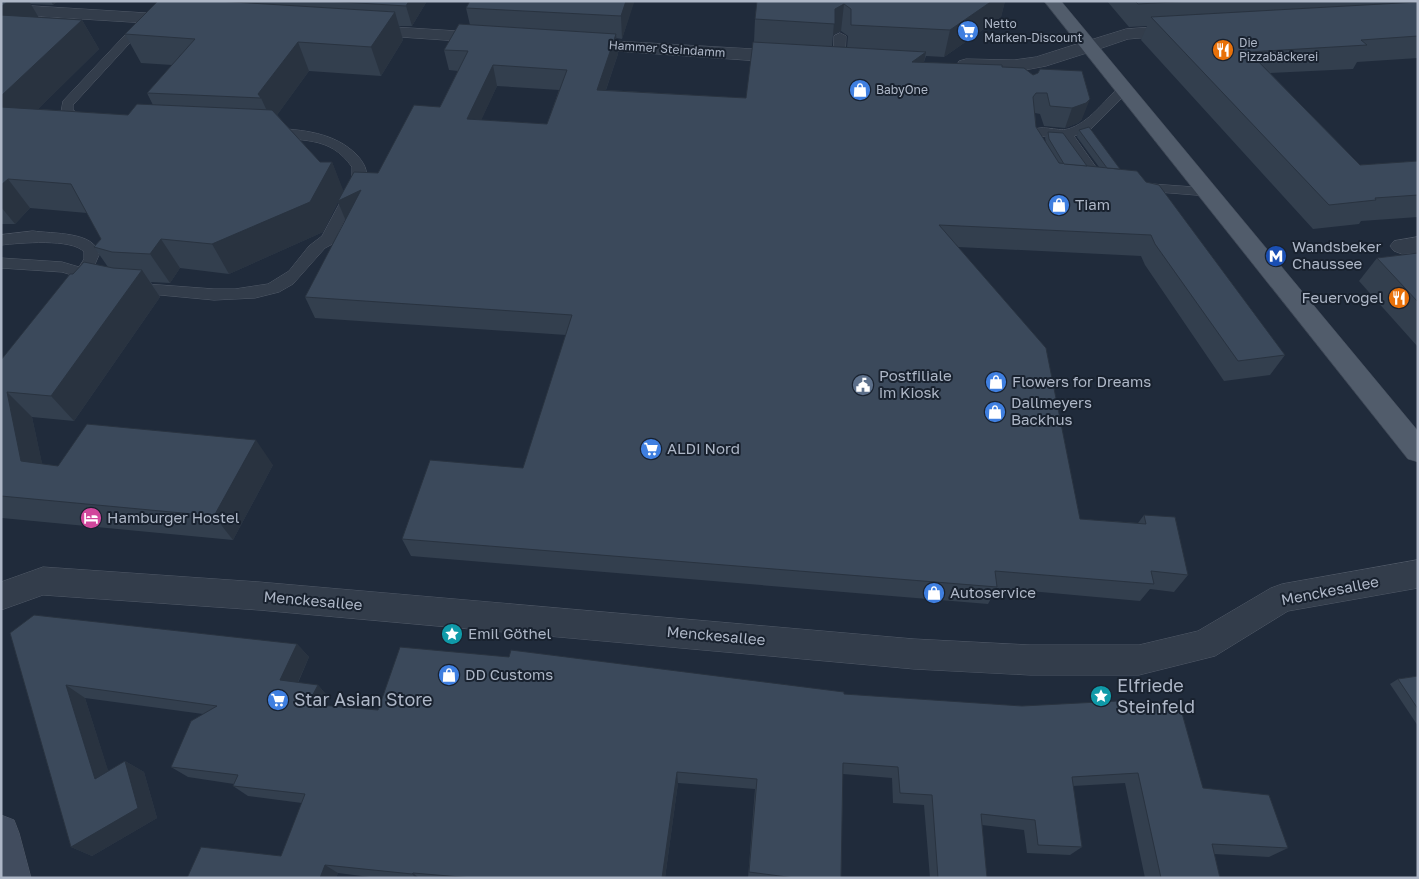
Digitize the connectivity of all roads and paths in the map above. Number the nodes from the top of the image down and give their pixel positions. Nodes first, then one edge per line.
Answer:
1 (1052, 1) edge
2 (1, 9) edge
3 (147, 18) junction
4 (195, 21) edge
5 (342, 29) edge
6 (1195, 29) edge
7 (840, 36) edge
8 (505, 39) edge
9 (563, 42) edge
10 (1090, 46) junction
11 (806, 58) edge
12 (832, 60) joint
13 (858, 61) edge
14 (946, 65) edge
15 (1124, 89) junction
16 (97, 125) edge
17 (262, 132) edge
18 (1066, 134) junction
19 (1038, 146) edge
20 (1084, 182) edge
21 (1111, 185) junction
22 (1208, 192) junction
23 (1, 240) edge
24 (1, 263) edge
25 (83, 272) junction
26 (1418, 451) edge
27 (1418, 574) edge
28 (1, 596) edge
29 (1, 833) edge
30 (12, 878) edge

1 - 10 main road
2 - 3 street
3 - 4 street
3 - 16 lane
5 - 8 street
6 - 10 street
7 - 12 lane
9 - 11 street, Hammer Steindamm
10 - 14 street
10 - 15 main road
12 - 13 street
15 - 18 lane
15 - 22 main road
17 - 25 lane
18 - 19 lane
18 - 21 lane
20 - 21 lane
21 - 22 lane
22 - 26 main road
23 - 25 lane
24 - 25 lane
27 - 28 street, Menckesallee
29 - 30 main road

